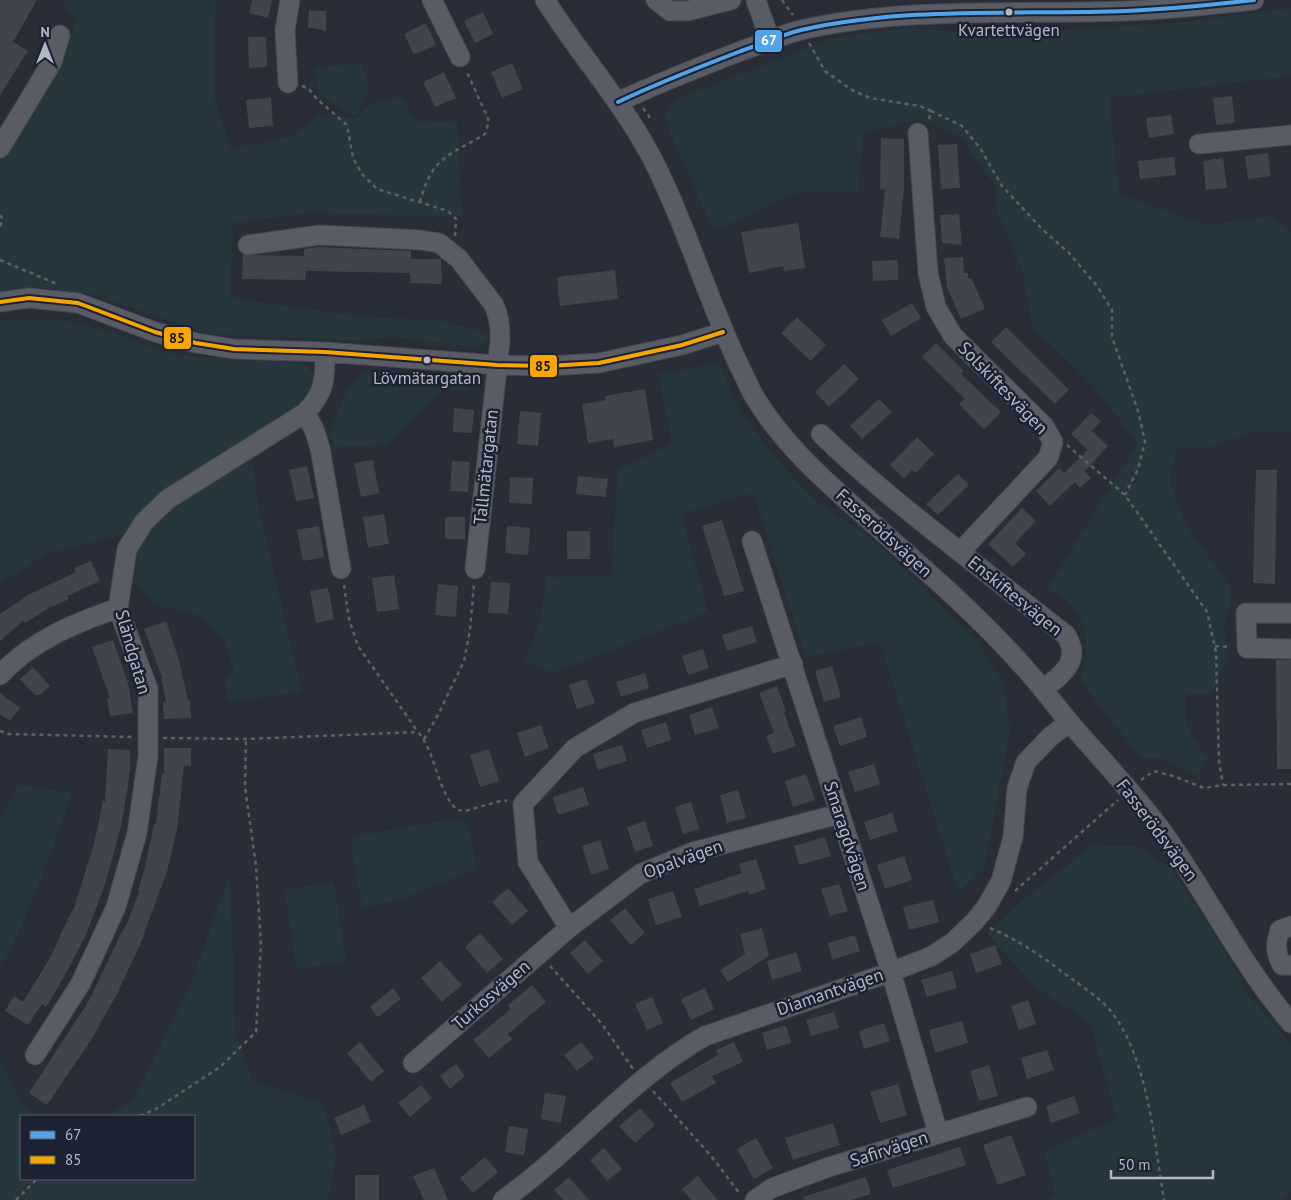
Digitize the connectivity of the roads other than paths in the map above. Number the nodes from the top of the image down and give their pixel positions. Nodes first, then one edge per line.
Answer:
1 (290, 0) edge
2 (432, 0) edge
3 (545, 0) edge
4 (656, 0) edge
5 (730, 0) edge
6 (756, 0) edge
7 (1254, 0) edge
8 (933, 7) edge
9 (60, 35) dead end
10 (770, 40) junction
11 (460, 57) road end
12 (288, 83) road end
13 (618, 102) junction
14 (918, 133) road end
15 (1291, 135) edge
16 (1199, 144) dead end
17 (0, 148) edge
18 (248, 245) dead end
19 (0, 302) edge
20 (723, 332) junction
21 (325, 352) junction
22 (497, 365) junction
23 (305, 412) junction
24 (821, 434) dead end
25 (752, 541) dead end
26 (960, 552) junction
27 (341, 569) road end
28 (475, 569) road end
29 (118, 608) junction
30 (1291, 613) edge
31 (1291, 649) edge
32 (793, 664) junction
33 (0, 676) edge
34 (1044, 689) junction
35 (1069, 722) junction
36 (839, 814) junction
37 (1291, 926) edge
38 (569, 928) junction
39 (1291, 965) edge
40 (891, 972) junction
41 (1291, 1023) edge
42 (35, 1055) dead end
43 (413, 1063) dead end
44 (1027, 1107) dead end
45 (938, 1133) junction
46 (503, 1200) edge
47 (755, 1200) edge

1 - 12 street
2 - 11 street
3 - 13 street, Fasserödsvägen
4 - 5 street
6 - 10 street
7 - 8 street
8 - 10 street
9 - 17 street
10 - 13 street
13 - 20 street, Fasserödsvägen
14 - 26 street, Solskiftesvägen
15 - 16 street
18 - 22 street
19 - 21 street
20 - 22 street
20 - 34 street, Fasserödsvägen
21 - 22 street
21 - 23 street, Sländgatan
22 - 28 street, Tallmätargatan
23 - 27 street
23 - 29 street, Sländgatan
24 - 26 street
25 - 32 street, Smaragdvägen
26 - 34 street, Enskiftesvägen
29 - 33 street
29 - 42 street, Sländgatan
30 - 31 street
32 - 36 street, Smaragdvägen
32 - 38 street
34 - 35 street, Fasserödsvägen
35 - 40 street, Diamantvägen
35 - 41 street, Fasserödsvägen
36 - 38 street, Opalvägen
36 - 40 street, Smaragdvägen
37 - 39 street
38 - 43 street, Turkosvägen
40 - 45 street, Smaragdvägen
40 - 46 street, Diamantvägen
44 - 45 street, Safirvägen
45 - 47 street, Safirvägen

